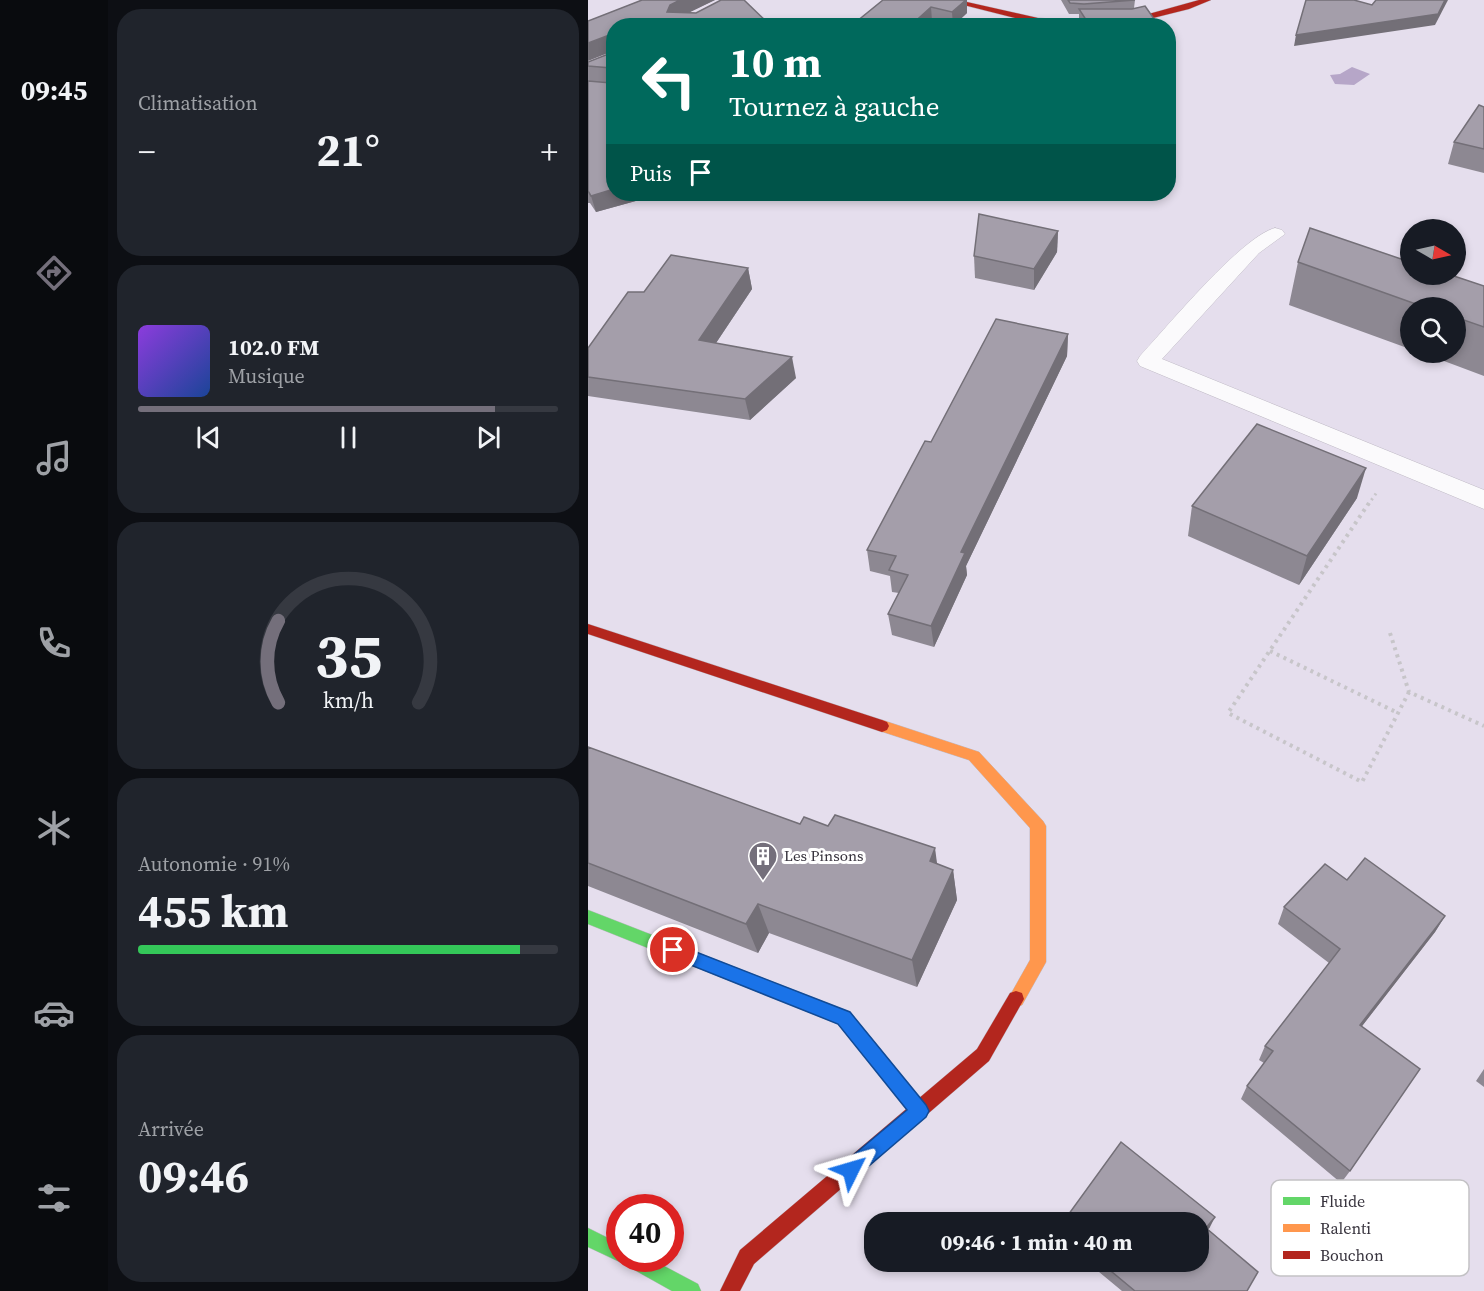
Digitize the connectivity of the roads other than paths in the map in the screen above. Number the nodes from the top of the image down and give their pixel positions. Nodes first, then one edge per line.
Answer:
1 (948, 0) edge
2 (1207, 0) edge
3 (1025, 18) edge
4 (1132, 18) edge
5 (1275, 234) dead end
6 (1484, 501) edge
7 (588, 629) edge
8 (588, 916) edge
9 (920, 1111) junction
10 (588, 1237) edge
11 (606, 1247) edge
12 (656, 1272) edge
13 (692, 1291) edge
14 (730, 1291) edge

1 - 3 street
2 - 4 street
5 - 6 lane
7 - 9 street
8 - 9 street
9 - 14 street
10 - 11 street
12 - 13 street

